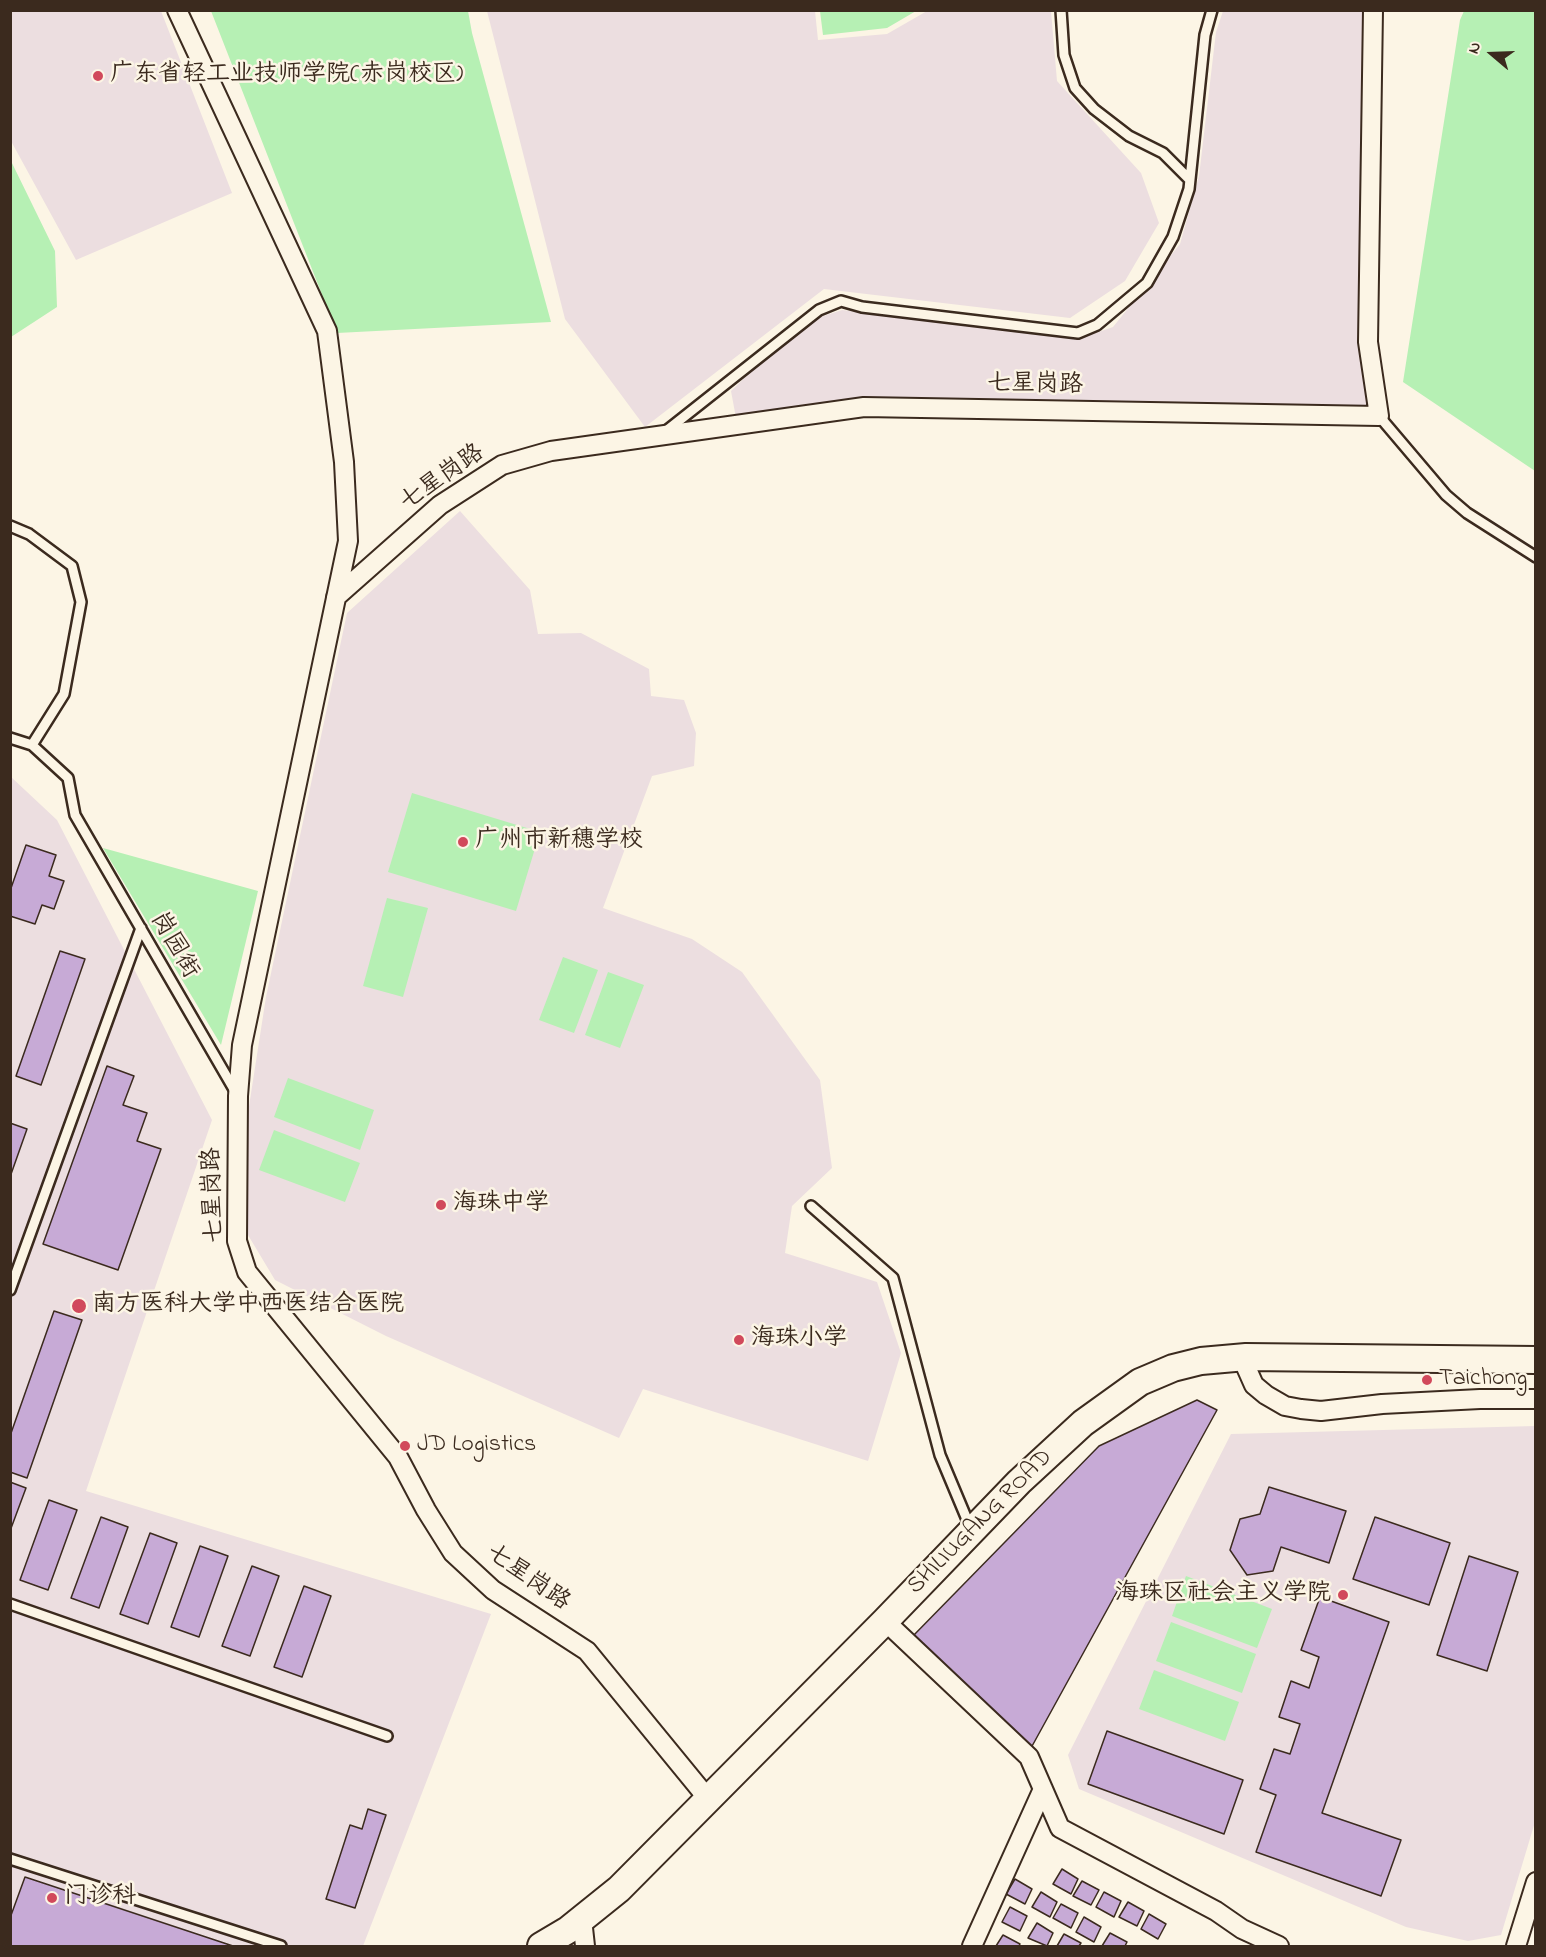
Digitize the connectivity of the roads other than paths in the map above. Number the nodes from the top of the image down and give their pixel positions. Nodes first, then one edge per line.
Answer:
1 (177, 10) edge
2 (1061, 10) edge
3 (1212, 10) edge
4 (1373, 10) edge
5 (1190, 180) junction
6 (1379, 416) junction
7 (660, 436) junction
8 (10, 526) edge
9 (1536, 557) edge
10 (336, 597) junction
11 (10, 738) edge
12 (32, 746) junction
13 (141, 928) junction
14 (238, 1096) junction
15 (811, 1206) dead end
16 (10, 1290) edge
17 (1246, 1357) junction
18 (1536, 1360) edge
19 (1536, 1399) edge
20 (972, 1531) junction
21 (10, 1604) edge
22 (885, 1621) junction
23 (387, 1736) dead end
24 (1043, 1789) junction
25 (709, 1800) junction
26 (10, 1859) edge
27 (1536, 1882) edge
28 (582, 1919) junction
29 (281, 1947) edge
30 (541, 1947) edge
31 (585, 1947) edge
32 (972, 1947) edge
33 (1280, 1947) edge
34 (1516, 1947) edge

1 - 10 street, 七星岗路
2 - 5 lane
3 - 5 lane
4 - 6 street
5 - 7 lane
6 - 7 street, 七星岗路
6 - 9 lane
7 - 10 street, 七星岗路
8 - 12 lane
10 - 14 street, 七星岗路
11 - 12 lane
12 - 13 lane, 岗园街
13 - 14 lane, 岗园街
13 - 16 lane
14 - 25 street, 七星岗路
15 - 20 lane
17 - 18 main road, SHILIUGANG ROAD
17 - 19 street
17 - 20 main road, SHILIUGANG ROAD
20 - 22 main road, SHILIUGANG ROAD
21 - 23 lane
22 - 24 street
22 - 25 main road, SHILIUGANG ROAD
24 - 32 street
24 - 33 street
25 - 28 main road, SHILIUGANG ROAD
26 - 29 lane
27 - 34 street
28 - 30 main road, SHILIUGANG ROAD
28 - 31 street

